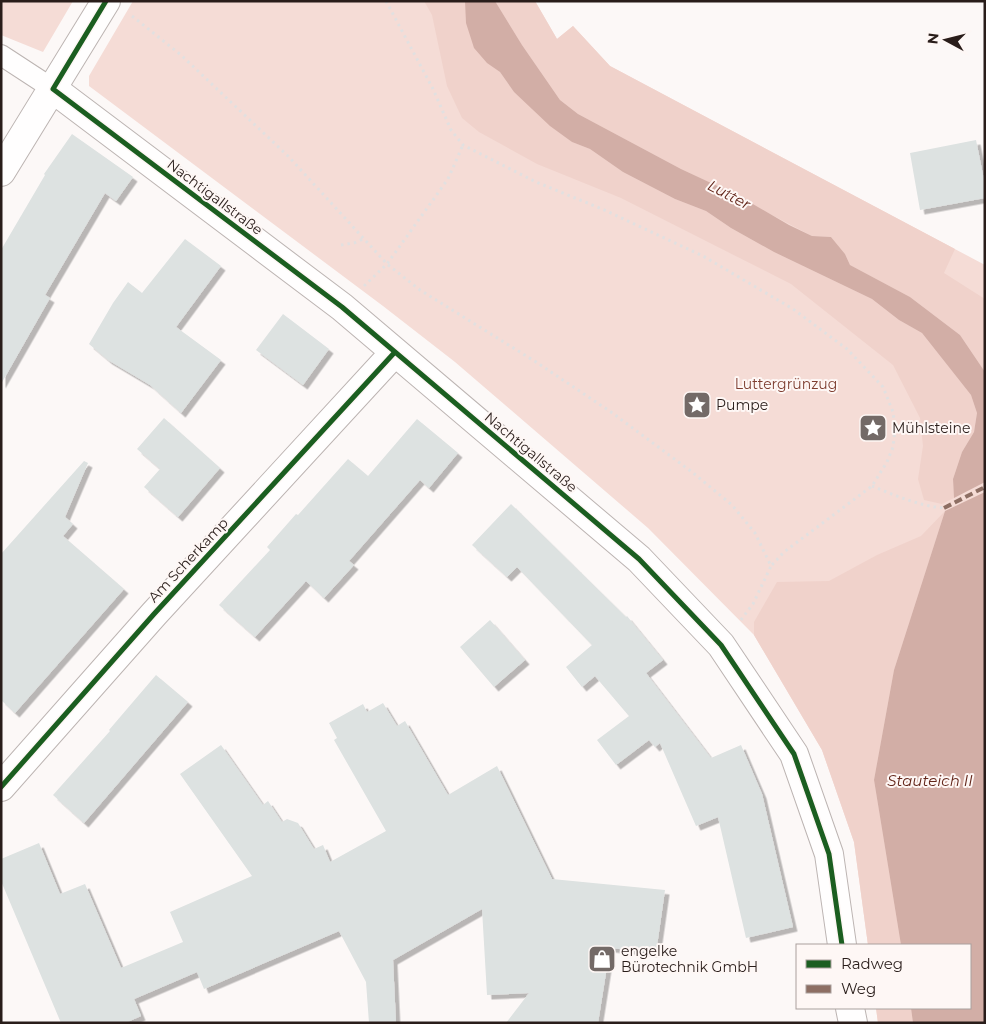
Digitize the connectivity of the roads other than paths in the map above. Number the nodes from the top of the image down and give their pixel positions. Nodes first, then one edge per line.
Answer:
1 (118, 7) edge
2 (1, 55) edge
3 (53, 89) junction
4 (1, 172) edge
5 (395, 352) junction
6 (1, 787) edge
7 (842, 944) edge
8 (850, 1009) edge
9 (853, 1023) edge

1 - 3 street
2 - 3 lane
3 - 4 street
3 - 5 street, Nachtigallstraße
5 - 6 street, Am Scherkamp
5 - 7 street, Nachtigallstraße
8 - 9 street

